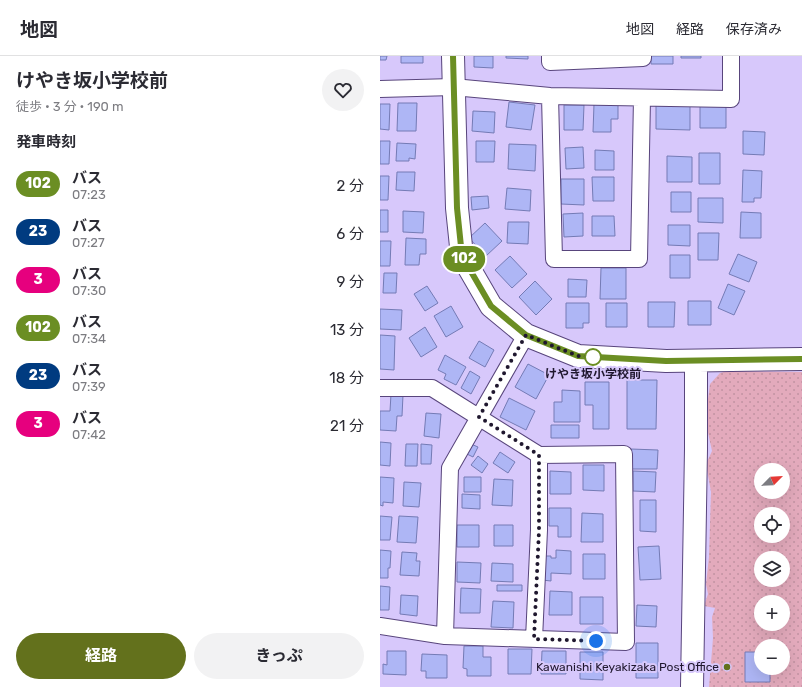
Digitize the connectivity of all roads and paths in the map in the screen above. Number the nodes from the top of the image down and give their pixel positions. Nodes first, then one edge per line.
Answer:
1 (453, 56) edge
2 (550, 56) edge
3 (642, 56) edge
4 (731, 56) edge
5 (453, 86) junction
6 (380, 90) edge
7 (550, 96) junction
8 (642, 98) junction
9 (526, 335) junction
10 (802, 359) edge
11 (696, 360) junction
12 (380, 388) edge
13 (479, 417) junction
14 (539, 455) junction
15 (380, 626) edge
16 (445, 636) junction
17 (534, 639) junction
18 (692, 687) edge

1 - 5 street
2 - 3 street
4 - 8 street
5 - 6 street
5 - 7 street
5 - 9 street
7 - 8 street
7 - 8 street
9 - 11 street
9 - 13 street
10 - 11 street
11 - 18 street
12 - 13 street
13 - 14 street
13 - 16 street
14 - 17 street
14 - 17 street
15 - 16 street
16 - 17 street

